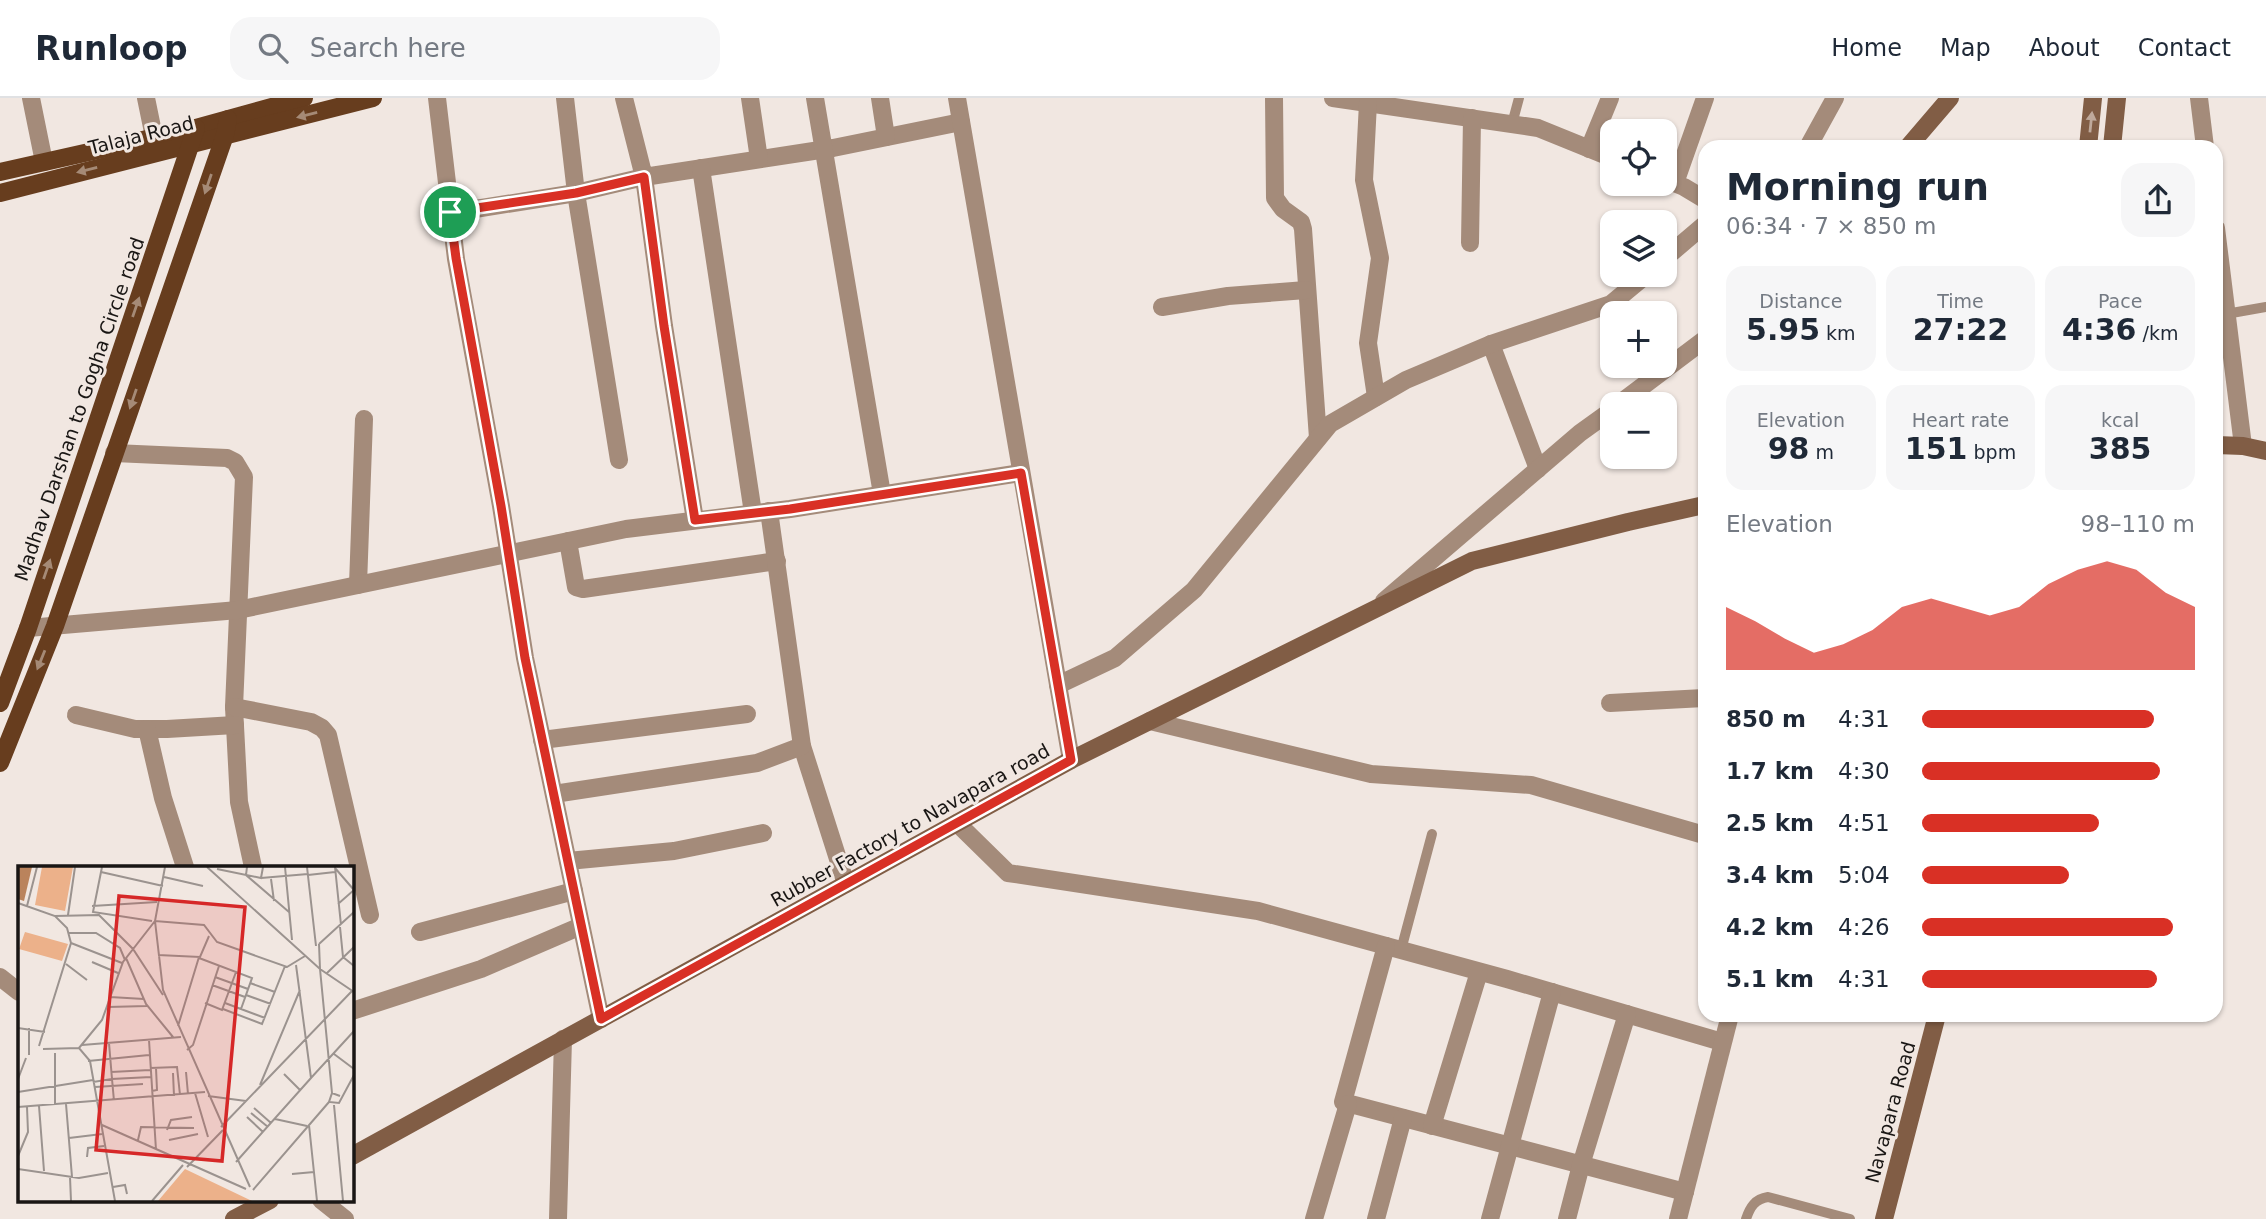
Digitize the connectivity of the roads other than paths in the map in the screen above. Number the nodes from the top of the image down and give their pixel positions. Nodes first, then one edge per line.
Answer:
1 (31, 98) edge
2 (146, 98) edge
3 (304, 98) edge
4 (373, 98) edge
5 (437, 98) edge
6 (565, 98) edge
7 (624, 98) edge
8 (750, 98) edge
9 (815, 98) edge
10 (880, 98) edge
11 (957, 98) edge
12 (1274, 98) edge
13 (1333, 98) edge
14 (1519, 98) edge
15 (1610, 98) edge
16 (1705, 98) edge
17 (1835, 98) edge
18 (1950, 98) edge
19 (2094, 98) edge
20 (2117, 98) edge
21 (2199, 98) edge
22 (1368, 103) junction
23 (1472, 118) junction
24 (961, 122) junction
25 (1512, 124) junction
26 (227, 127) junction
27 (194, 136) junction
28 (154, 137) junction
29 (886, 137) junction
30 (1812, 140) edge
31 (1914, 140) edge
32 (2089, 140) edge
33 (2113, 140) edge
34 (2204, 140) edge
35 (823, 149) junction
36 (1589, 149) junction
37 (1600, 153) edge
38 (759, 159) junction
39 (44, 162) junction
40 (1677, 164) edge
41 (701, 168) junction
42 (0, 172) edge
43 (644, 177) junction
44 (1677, 185) edge
45 (0, 193) edge
46 (576, 193) junction
47 (1698, 196) edge
48 (450, 212) junction
49 (1698, 230) edge
50 (1470, 243) dead end
51 (1677, 248) edge
52 (2223, 283) edge
53 (1632, 287) edge
54 (1306, 290) junction
55 (1162, 307) dead end
56 (2266, 307) edge
57 (2227, 314) junction
58 (1490, 344) junction
59 (1698, 345) edge
60 (1635, 392) edge
61 (1376, 397) junction
62 (364, 419) dead end
63 (1600, 420) edge
64 (1318, 438) junction
65 (2223, 445) edge
66 (2243, 446) junction
67 (2266, 451) edge
68 (114, 453) junction
69 (620, 460) dead end
70 (1538, 470) junction
71 (1021, 473) junction
72 (882, 494) junction
73 (1698, 506) edge
74 (761, 512) junction
75 (695, 520) junction
76 (568, 541) junction
77 (508, 554) junction
78 (776, 561) junction
79 (358, 585) junction
80 (1376, 609) junction
81 (238, 610) junction
82 (55, 626) junction
83 (27, 628) junction
84 (1058, 685) junction
85 (1698, 698) edge
86 (0, 703) edge
87 (1610, 703) dead end
88 (747, 714) dead end
89 (76, 715) dead end
90 (235, 716) junction
91 (1150, 721) junction
92 (147, 729) junction
93 (542, 740) junction
94 (802, 746) junction
95 (1071, 760) junction
96 (0, 763) edge
97 (554, 794) junction
98 (957, 823) junction
99 (763, 833) dead end
100 (1698, 833) edge
101 (1432, 834) dead end
102 (568, 861) junction
103 (185, 866) edge
104 (253, 866) edge
105 (846, 884) junction
106 (574, 891) junction
107 (370, 915) dead end
108 (581, 926) junction
109 (420, 932) dead end
110 (1394, 948) junction
111 (1479, 972) junction
112 (0, 976) edge
113 (18, 991) edge
114 (1552, 992) junction
115 (354, 1010) edge
116 (1627, 1014) junction
117 (601, 1019) junction
118 (1728, 1022) edge
119 (1935, 1022) edge
120 (564, 1039) junction
121 (1722, 1042) junction
122 (1348, 1104) junction
123 (1403, 1118) junction
124 (1432, 1126) junction
125 (1510, 1146) junction
126 (354, 1155) edge
127 (1581, 1165) junction
128 (1685, 1192) junction
129 (266, 1202) edge
130 (324, 1202) edge
131 (234, 1219) edge
132 (345, 1219) edge
133 (558, 1219) edge
134 (1314, 1219) edge
135 (1376, 1219) edge
136 (1490, 1219) edge
137 (1567, 1219) edge
138 (1678, 1219) edge
139 (1746, 1219) edge
140 (1850, 1219) edge
141 (1884, 1219) edge

1 - 39 street
2 - 28 street
3 - 26 main road, Talaja Road
4 -> 26 main road, Talaja Road
5 - 48 street
6 - 46 street
7 - 43 street
8 - 38 street
9 - 35 street
10 - 29 street
11 - 24 street
12 - 54 street
13 - 22 street
14 - 25 lane
15 - 36 street
16 - 40 street
17 - 30 street
18 - 31 street
32 -> 19 street
20 - 33 street
21 - 34 street
22 - 23 street
22 - 61 street
23 - 25 street
23 - 50 street
24 - 29 street
24 - 71 street
25 - 36 street
26 - 27 main road, Talaja Road
26 -> 68 main road
27 - 28 main road, Talaja Road
27 -> 45 main road, Talaja Road
83 -> 27 main road, Madhav Darshan to Gogha Circle road
28 - 39 main road, Talaja Road
29 - 35 street
35 - 38 street
35 - 72 street
36 - 37 street
38 - 41 street
39 - 42 main road, Talaja Road
41 - 43 street
41 - 74 street
43 - 46 street
43 - 75 street
44 - 47 street
46 - 48 street
46 - 69 street
48 - 77 street
49 - 51 street
52 - 57 street
53 - 58 street
54 - 55 street
54 - 64 street
56 - 57 lane
57 - 66 street
58 - 61 street
58 - 70 street
59 - 60 street
61 - 64 street
62 - 79 street
63 - 70 street
64 - 84 street
65 - 66 street
66 - 67 street
68 - 81 street
68 - 82 main road
70 - 80 street
71 - 72 street
71 - 84 street
72 - 74 street
73 - 80 street, Rubber Factory to Navapara road
74 - 75 street
74 - 78 street
75 - 76 street
76 - 77 street
76 - 78 street
77 - 79 street
77 - 93 street
78 - 94 street
79 - 81 street
80 - 91 street, Rubber Factory to Navapara road
81 - 82 street
81 - 90 street
82 - 83 street
82 -> 96 main road
83 - 86 main road, Madhav Darshan to Gogha Circle road
84 - 95 street
85 - 87 street
88 - 93 street
89 - 92 street
90 - 92 street
90 - 104 street
90 - 107 street
91 - 95 street, Rubber Factory to Navapara road
91 - 100 street
92 - 103 street
93 - 97 street
94 - 97 street
94 - 105 street
95 - 98 street, Rubber Factory to Navapara road
97 - 102 street
98 - 105 street, Rubber Factory to Navapara road
98 - 110 street
99 - 102 street
101 - 110 lane
102 - 106 street
105 - 117 street, Rubber Factory to Navapara road
106 - 108 street
106 - 109 street
108 - 115 street
108 - 117 street
110 - 111 street
110 - 122 street
111 - 114 street
111 - 124 street
112 - 113 street
114 - 116 street
114 - 125 street
116 - 121 street
116 - 127 street
117 - 120 street, Rubber Factory to Navapara road
118 - 121 street
119 - 141 street, Navapara Road
120 - 126 street, Rubber Factory to Navapara road
120 - 133 street
121 - 128 street
122 - 123 street
122 - 134 street
123 - 124 street
123 - 135 street
124 - 125 street
125 - 127 street
125 - 136 street
127 - 128 street
127 - 137 street
128 - 138 street
129 - 131 street
130 - 132 street
139 - 140 lane

